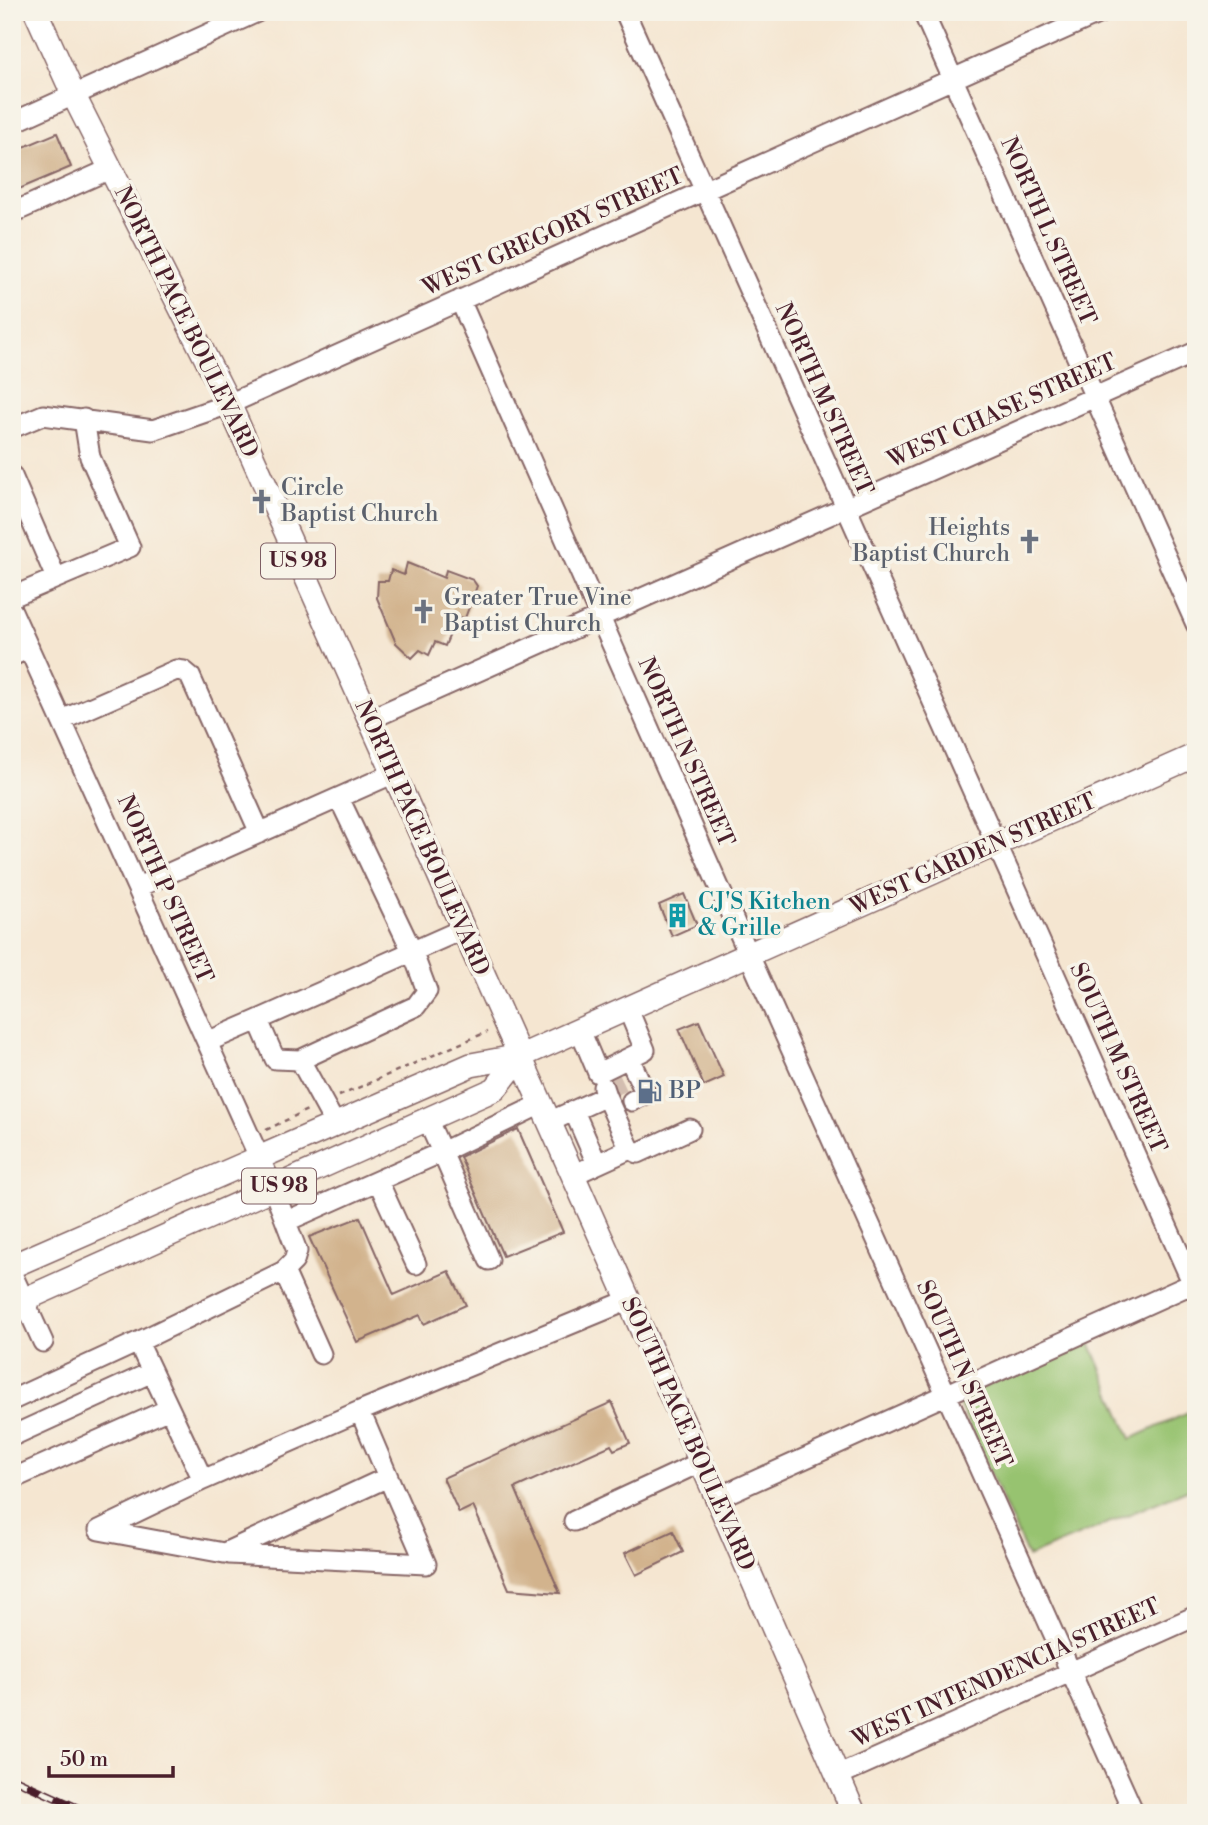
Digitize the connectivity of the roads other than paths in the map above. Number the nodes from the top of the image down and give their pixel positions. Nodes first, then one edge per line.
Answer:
1 (36, 12) edge
2 (257, 12) edge
3 (625, 12) edge
4 (923, 12) edge
5 (1102, 12) edge
6 (953, 79) junction
7 (74, 96) junction
8 (12, 123) edge
9 (110, 169) junction
10 (704, 190) junction
11 (12, 213) edge
12 (460, 300) junction
13 (1196, 352) edge
14 (1094, 396) junction
15 (229, 404) junction
16 (84, 419) junction
17 (12, 428) edge
18 (12, 476) edge
19 (846, 507) junction
20 (56, 578) junction
21 (12, 597) edge
22 (12, 611) edge
23 (600, 617) junction
24 (1196, 624) edge
25 (21, 652) edge
26 (62, 720) junction
27 (368, 720) junction
28 (1196, 755) edge
29 (392, 774) junction
30 (339, 798) junction
31 (260, 833) junction
32 (995, 844) junction
33 (138, 887) junction
34 (463, 929) junction
35 (412, 951) junction
36 (749, 955) junction
37 (628, 1009) junction
38 (258, 1020) junction
39 (580, 1030) junction
40 (207, 1042) junction
41 (521, 1056) junction
42 (300, 1060) junction
43 (617, 1088) junction
44 (574, 1111) junction
45 (545, 1113) junction
46 (427, 1119) junction
47 (335, 1124) junction
48 (690, 1129) dead end
49 (630, 1149) junction
50 (442, 1152) junction
51 (257, 1157) junction
52 (597, 1164) junction
53 (573, 1175) junction
54 (378, 1181) junction
55 (273, 1188) junction
56 (287, 1221) junction
57 (489, 1260) dead end
58 (416, 1264) dead end
59 (12, 1266) edge
60 (284, 1270) junction
61 (12, 1274) edge
62 (1195, 1285) edge
63 (629, 1300) junction
64 (19, 1302) edge
65 (43, 1342) dead end
66 (138, 1342) junction
67 (321, 1354) dead end
68 (152, 1372) junction
69 (946, 1394) junction
70 (12, 1400) edge
71 (169, 1409) junction
72 (360, 1411) junction
73 (12, 1436) edge
74 (701, 1462) junction
75 (388, 1477) junction
76 (12, 1479) edge
77 (202, 1480) junction
78 (717, 1497) junction
79 (574, 1521) dead end
80 (224, 1553) junction
81 (1196, 1616) edge
82 (1071, 1672) junction
83 (836, 1776) junction
84 (853, 1813) edge
85 (1134, 1813) edge

1 - 7 main road, NORTH PACE BOULEVARD / US 98
2 - 7 street
3 - 10 street, NORTH M STREET
4 - 6 street, NORTH L STREET
5 - 6 street, WEST GREGORY STREET
6 - 10 street, WEST GREGORY STREET
6 - 14 street, NORTH L STREET
7 - 8 street
7 - 9 main road, NORTH PACE BOULEVARD / US 98
9 - 11 street
9 - 15 main road, NORTH PACE BOULEVARD / US 98
10 - 12 street, WEST GREGORY STREET
10 - 19 street, NORTH M STREET
12 - 15 street, WEST GREGORY STREET
12 - 23 street, NORTH N STREET
13 - 14 street, WEST CHASE STREET
14 - 19 street, WEST CHASE STREET
14 - 24 street, NORTH L STREET
15 - 16 street, WEST GREGORY STREET
15 - 27 main road, NORTH PACE BOULEVARD / US 98
16 - 17 street, WEST GREGORY STREET
16 - 20 street
18 - 20 street
19 - 23 street, WEST CHASE STREET
19 - 32 street, NORTH M STREET
20 - 21 street
22 - 25 street, NORTH P STREET
23 - 27 street, WEST CHASE STREET
23 - 36 street, NORTH N STREET
25 - 26 street, NORTH P STREET
26 - 31 street
26 - 33 street, NORTH P STREET
27 - 29 main road, NORTH PACE BOULEVARD / US 98
28 - 32 main road, WEST GARDEN STREET
29 - 30 street
29 - 34 main road, NORTH PACE BOULEVARD / US 98
30 - 31 street
30 - 35 street
31 - 33 street
32 - 36 main road, WEST GARDEN STREET
32 - 62 street, SOUTH M STREET
33 - 40 street, NORTH P STREET
34 - 35 street
34 - 41 main road, NORTH PACE BOULEVARD / US 98
35 - 38 street
35 - 42 street
36 - 37 main road, WEST GARDEN STREET
36 - 69 street, SOUTH N STREET
37 - 39 main road, WEST GARDEN STREET
37 - 43 street
38 - 40 street
38 - 42 street
39 - 41 main road, WEST GARDEN STREET
39 - 43 street
40 - 51 street, NORTH P STREET
41 - 45 main road, SOUTH PACE BOULEVARD
41 - 46 main road, US 98
41 - 47 main road, US 98
42 - 47 street
43 - 44 street
43 - 49 street
44 - 45 street
44 - 52 street
45 - 50 street
45 - 53 main road, SOUTH PACE BOULEVARD
46 - 50 street
46 - 55 main road, US 98
47 - 51 main road, US 98
48 - 49 street
49 - 52 street
50 - 54 street
50 - 57 street
51 - 55 street, NORTH P STREET
51 - 59 main road, US 98
52 - 53 street
53 - 63 main road, SOUTH PACE BOULEVARD
54 - 56 street
54 - 58 street
55 - 56 street, NORTH P STREET
55 - 64 main road, US 98
56 - 60 street, NORTH P STREET
60 - 66 street
60 - 67 street
61 - 64 street
62 - 69 street
63 - 72 street
63 - 74 main road, SOUTH PACE BOULEVARD
64 - 65 street
66 - 68 street
66 - 70 street
68 - 71 street
68 - 73 street
69 - 78 street
69 - 82 street, SOUTH N STREET
71 - 76 street
71 - 77 street
72 - 75 street
72 - 77 street
74 - 78 main road, SOUTH PACE BOULEVARD
74 - 79 street
75 - 80 street
75 - 80 street
77 - 80 street
78 - 83 main road, SOUTH PACE BOULEVARD
81 - 82 street, WEST INTENDENCIA STREET
82 - 83 street, WEST INTENDENCIA STREET
82 - 85 street, SOUTH N STREET
83 - 84 main road, SOUTH PACE BOULEVARD

